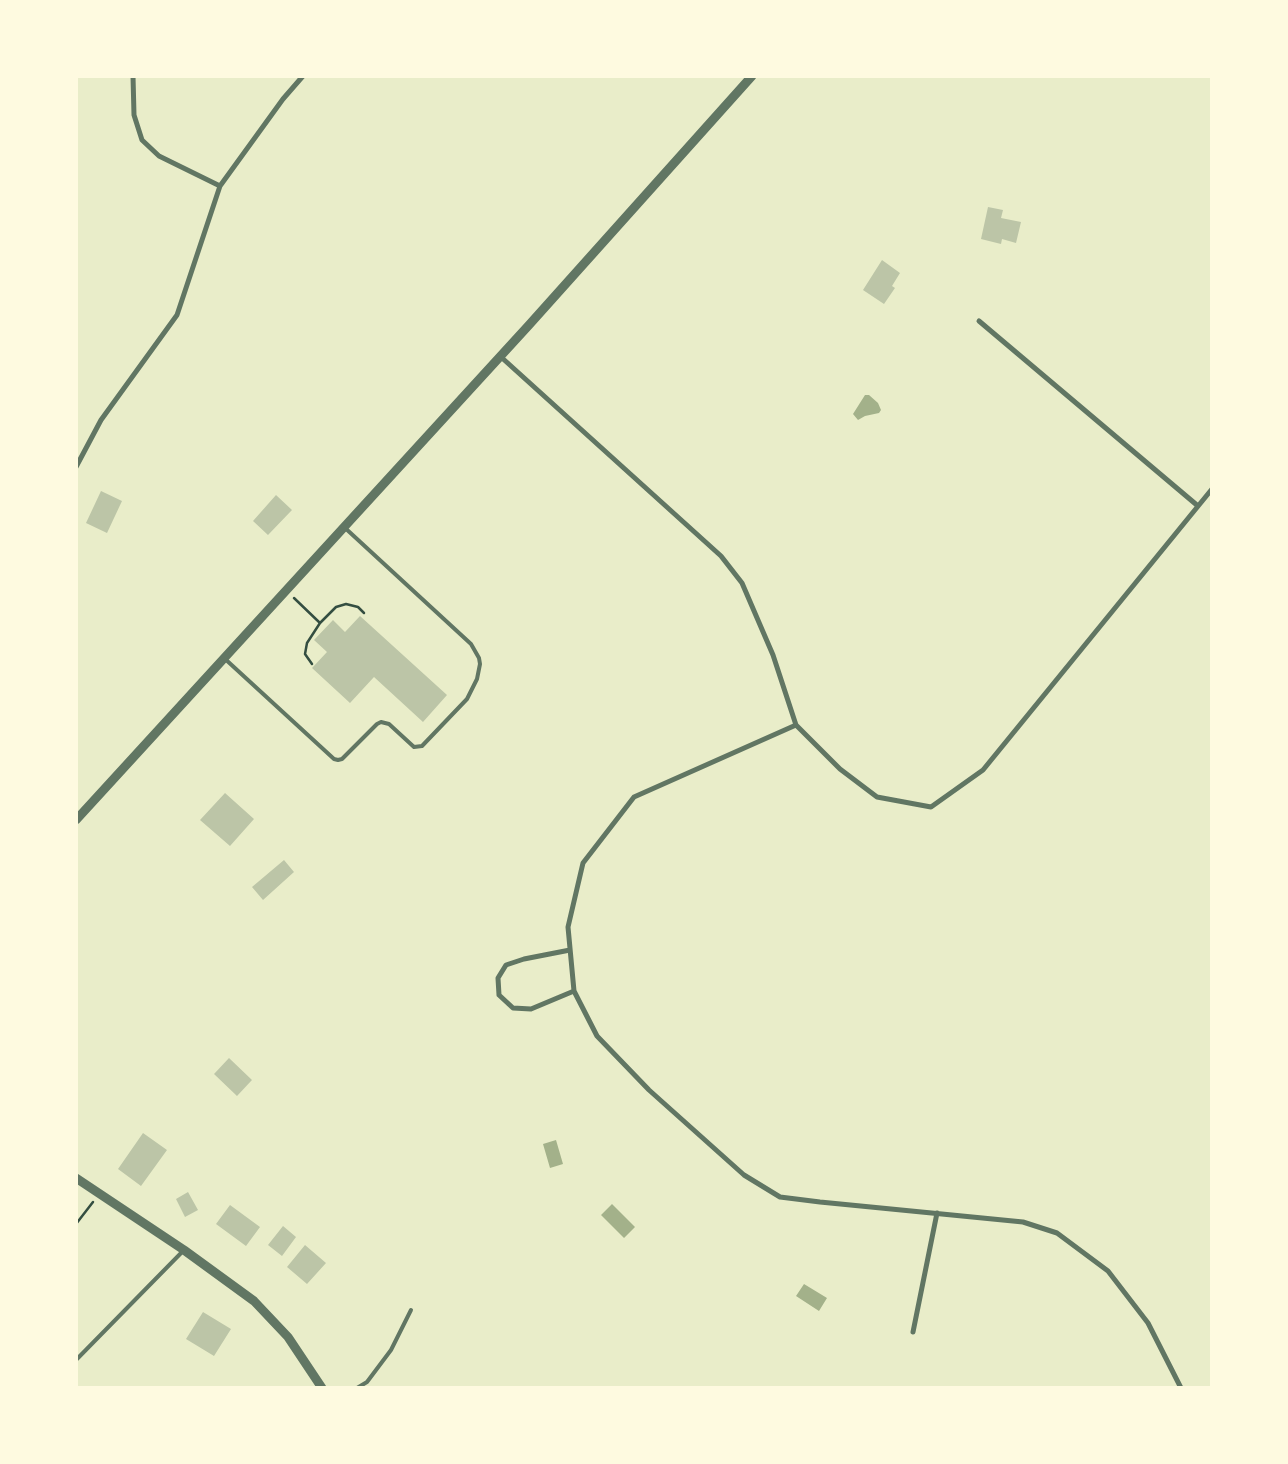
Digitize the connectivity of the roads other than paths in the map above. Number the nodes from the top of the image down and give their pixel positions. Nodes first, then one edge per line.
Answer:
1 (133, 76) edge
2 (303, 76) edge
3 (752, 76) edge
4 (220, 186) junction
5 (979, 321) dead end
6 (501, 356) junction
7 (76, 467) edge
8 (1212, 489) edge
9 (1198, 506) junction
10 (344, 527) junction
11 (224, 658) junction
12 (796, 725) junction
13 (78, 814) edge
14 (570, 950) junction
15 (574, 991) junction
16 (76, 1178) edge
17 (938, 1213) junction
18 (184, 1250) junction
19 (411, 1310) dead end
20 (913, 1332) dead end
21 (76, 1360) edge
22 (322, 1388) edge
23 (357, 1388) edge
24 (1181, 1388) edge

1 - 4 street
2 - 4 street
3 - 6 street
4 - 7 street
5 - 9 street
6 - 10 street
6 - 12 street
8 - 9 street
9 - 12 street
10 - 11 street
10 - 11 lane
11 - 13 street
12 - 14 street
14 - 15 street
14 - 15 street
15 - 17 street
16 - 18 street
17 - 20 street
17 - 24 street
18 - 21 lane
18 - 22 street
19 - 23 lane

